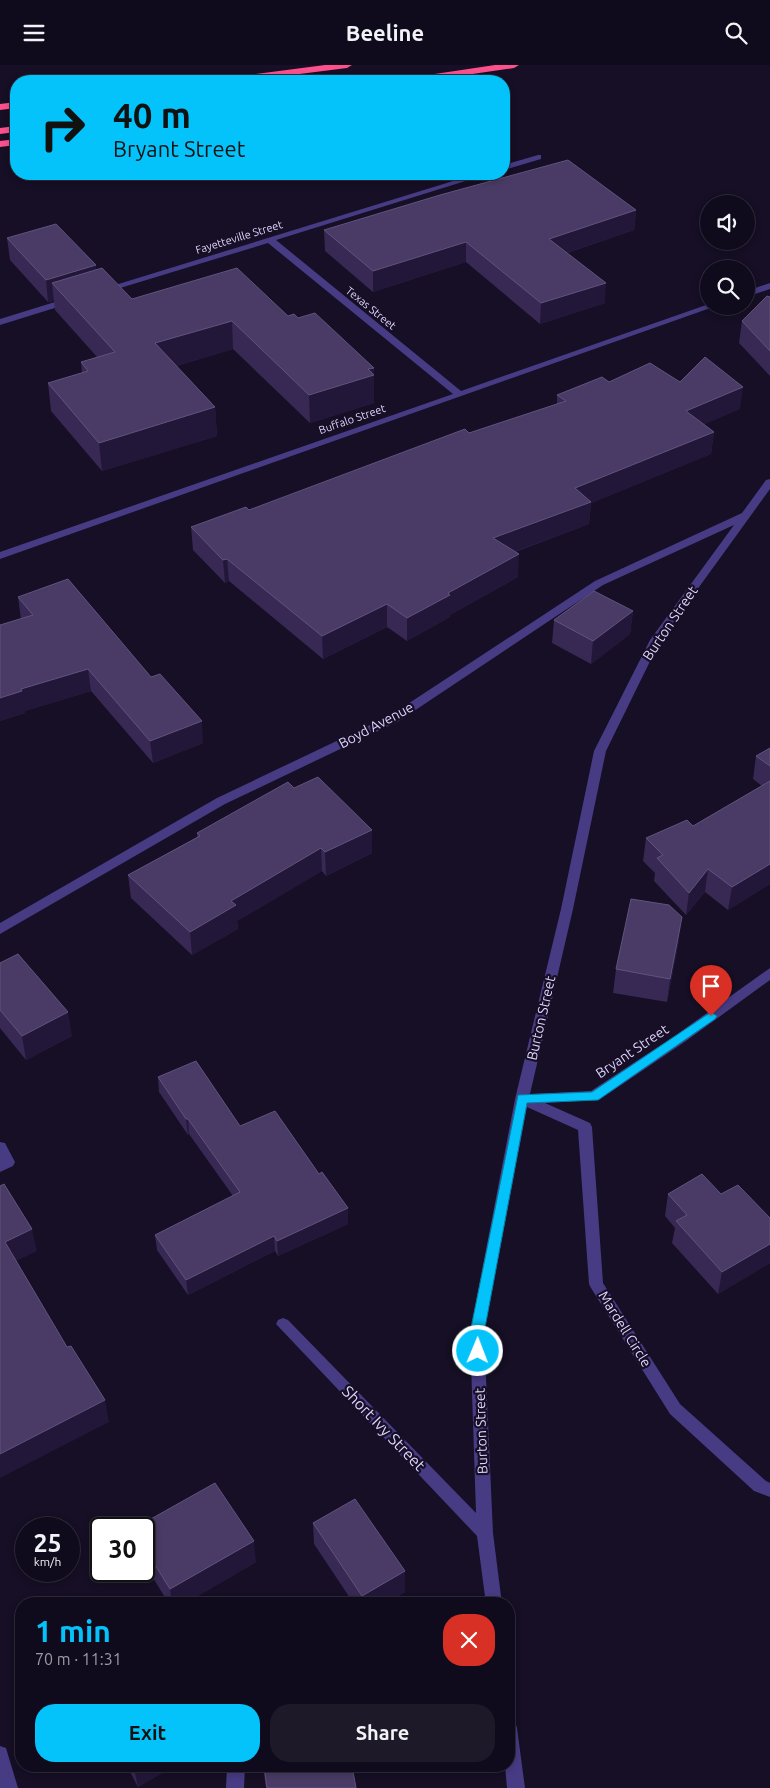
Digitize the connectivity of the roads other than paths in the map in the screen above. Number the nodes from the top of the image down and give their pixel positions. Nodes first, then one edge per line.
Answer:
1 (347, 65) edge
2 (514, 65) edge
3 (270, 75) edge
4 (448, 75) edge
5 (538, 157) dead end
6 (510, 166) edge
7 (464, 180) edge
8 (269, 239) junction
9 (770, 286) edge
10 (755, 291) edge
11 (93, 293) edge
12 (84, 296) edge
13 (700, 310) edge
14 (0, 322) edge
15 (459, 394) junction
16 (770, 482) edge
17 (748, 514) junction
18 (0, 556) edge
19 (0, 929) edge
20 (770, 973) edge
21 (522, 1099) junction
22 (0, 1147) edge
23 (0, 1167) edge
24 (284, 1324) dead end
25 (770, 1490) edge
26 (485, 1533) junction
27 (493, 1597) edge
28 (0, 1754) edge
29 (236, 1772) edge
30 (514, 1772) edge
31 (9, 1788) edge
32 (235, 1788) edge
33 (516, 1788) edge

1 - 3 highway
2 - 4 highway
5 - 6 street
7 - 8 street, Fayetteville Street
8 - 11 street, Fayetteville Street
8 - 15 street, Texas Street
9 - 10 street
12 - 14 street
13 - 15 street, Buffalo Street
15 - 18 street, Buffalo Street
16 - 17 street, Burton Street
17 - 19 street, Boyd Avenue
17 - 21 street, Burton Street
20 - 21 street, Bryant Street
21 - 25 street, Mardell Circle
21 - 26 street, Burton Street
22 - 23 street
24 - 26 street, Short Ivy Street
26 - 27 street, Burton Street
28 - 31 street
29 - 32 street
30 - 33 street

